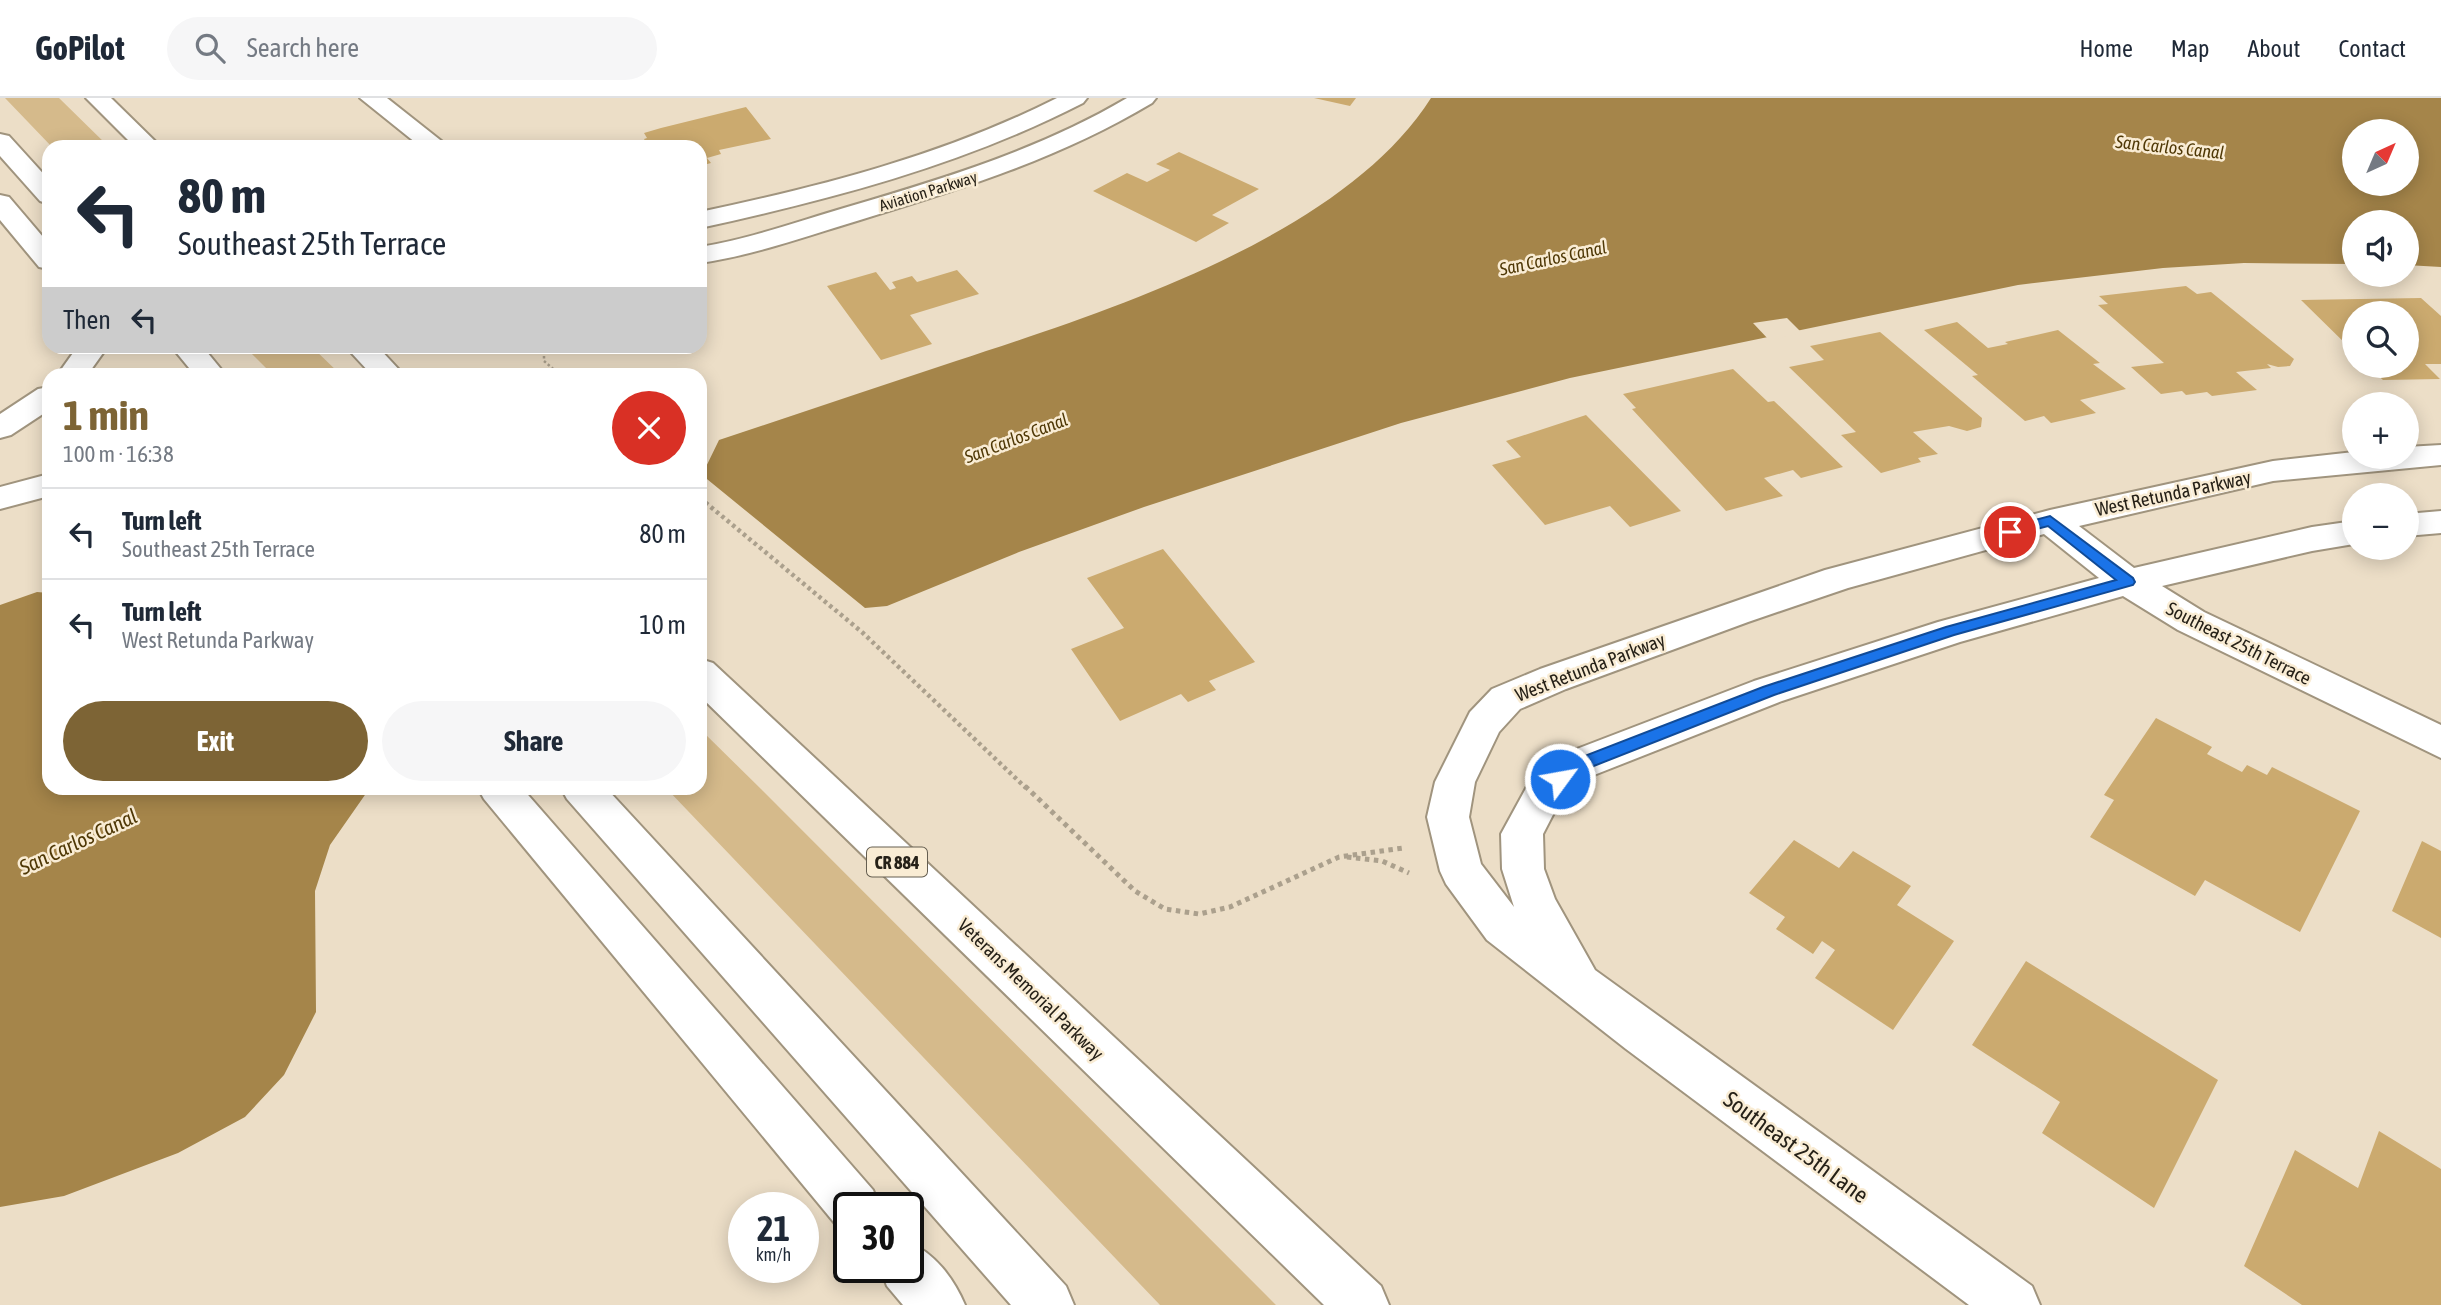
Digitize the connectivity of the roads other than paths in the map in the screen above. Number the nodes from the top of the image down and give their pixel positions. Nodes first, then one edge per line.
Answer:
1 (98, 98) edge
2 (372, 98) edge
3 (1075, 98) edge
4 (1144, 98) edge
5 (142, 140) edge
6 (428, 140) edge
7 (0, 141) edge
8 (42, 187) edge
9 (0, 203) edge
10 (707, 218) edge
11 (42, 253) edge
12 (707, 253) edge
13 (192, 354) edge
14 (367, 354) edge
15 (205, 368) edge
16 (382, 368) edge
17 (42, 401) edge
18 (0, 428) edge
19 (2441, 455) edge
20 (2419, 456) edge
21 (2342, 464) edge
22 (42, 487) edge
23 (0, 498) edge
24 (2050, 521) junction
25 (2441, 522) edge
26 (2419, 524) edge
27 (2342, 535) edge
28 (2128, 582) junction
29 (707, 680) edge
30 (2441, 743) edge
31 (504, 795) edge
32 (588, 795) edge
33 (1581, 986) junction
34 (841, 1192) edge
35 (919, 1283) edge
36 (938, 1305) edge
37 (1047, 1305) edge
38 (1362, 1305) edge
39 (2013, 1305) edge

1 - 5 main road
2 - 6 main road
3 - 10 main road, Aviation Parkway
4 - 12 main road, Aviation Parkway
7 - 8 main road
9 - 11 main road
13 - 15 main road
14 - 16 main road
17 - 18 main road
19 - 20 main road, West Retunda Parkway
21 - 24 main road, West Retunda Parkway
22 - 23 main road
24 - 28 main road, Southeast 25th Terrace
24 - 33 main road, West Retunda Parkway
25 - 26 main road
27 - 28 main road
28 - 30 main road, Southeast 25th Terrace
28 - 33 main road
29 - 38 main road, Veterans Memorial Parkway / CR 884
31 - 34 main road
32 - 37 main road
33 - 39 main road, Southeast 25th Lane
35 - 36 main road

